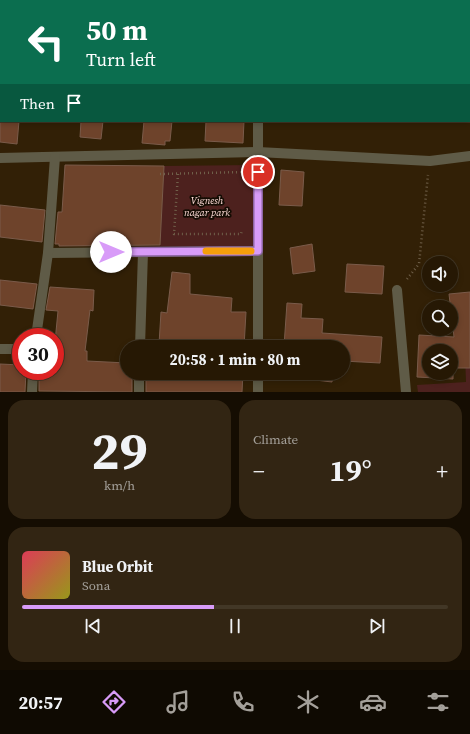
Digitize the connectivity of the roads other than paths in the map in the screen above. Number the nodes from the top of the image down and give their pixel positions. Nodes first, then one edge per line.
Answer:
1 (258, 122) edge
2 (258, 152) junction
3 (470, 156) edge
4 (55, 157) junction
5 (0, 158) edge
6 (258, 251) junction
7 (143, 252) junction
8 (48, 253) junction
9 (397, 290) road end
10 (37, 328) edge
11 (140, 340) edge
12 (258, 340) edge
13 (0, 349) edge
14 (12, 349) edge
15 (33, 380) edge
16 (139, 380) edge
17 (258, 380) edge
18 (32, 392) edge
19 (139, 392) edge
20 (258, 392) edge
21 (406, 392) edge

1 - 2 street
2 - 3 street
2 - 4 street
2 - 6 street
4 - 5 street
4 - 8 street
6 - 7 street
6 - 12 street
7 - 8 street
7 - 11 street
8 - 10 street
9 - 21 street
13 - 14 street
15 - 18 street
16 - 19 street
17 - 20 street

